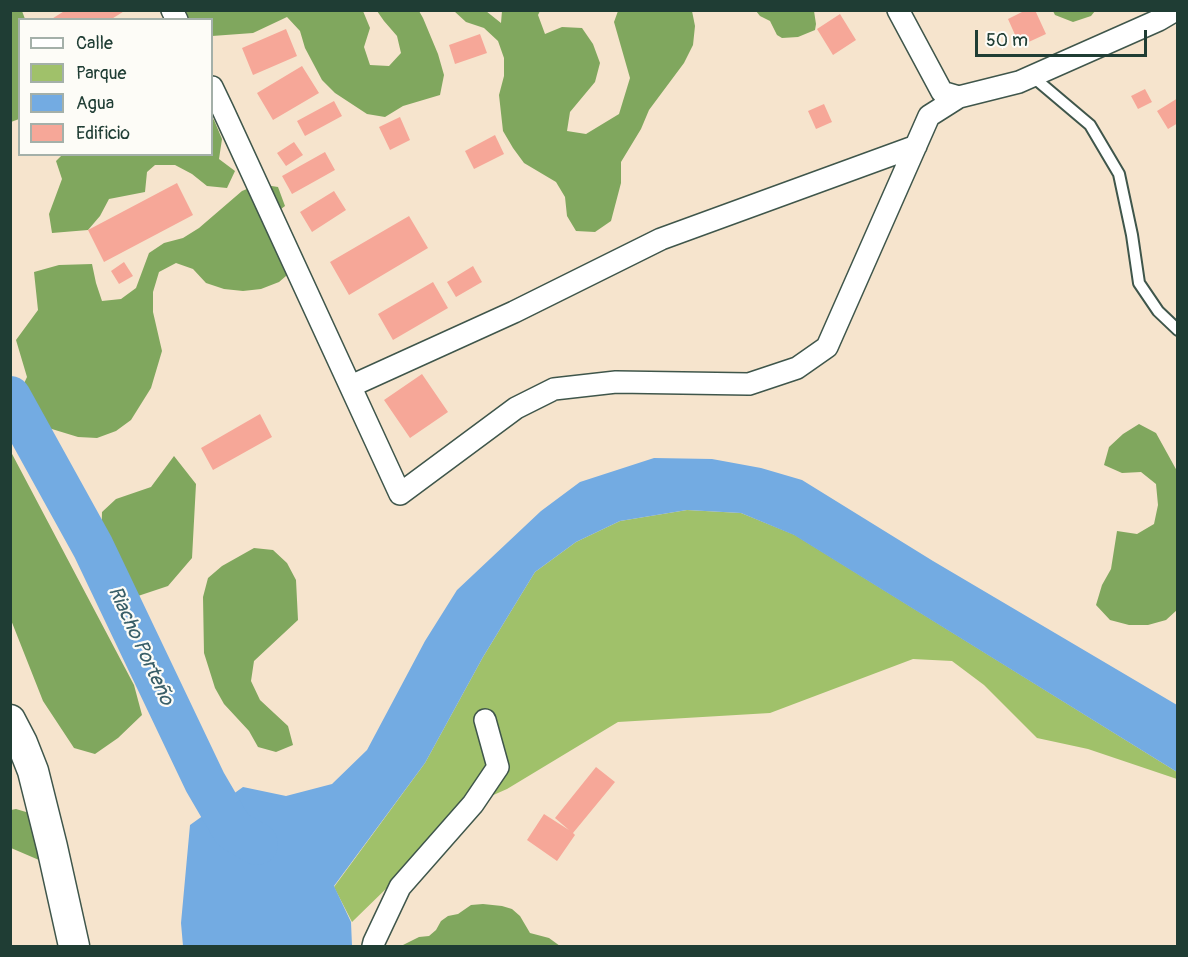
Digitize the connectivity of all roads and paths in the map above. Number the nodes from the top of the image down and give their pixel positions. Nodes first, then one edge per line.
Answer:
1 (898, 10) edge
2 (1176, 10) edge
3 (1032, 76) junction
4 (213, 89) edge
5 (959, 97) junction
6 (916, 146) junction
7 (1178, 330) edge
8 (351, 386) junction
9 (10, 720) edge
10 (485, 720) dead end
11 (74, 946) edge
12 (374, 946) edge

1 - 5 street
2 - 3 street
3 - 5 street
3 - 7 lane
4 - 8 street
5 - 6 street
6 - 8 street
6 - 8 street
9 - 11 street
10 - 12 street

